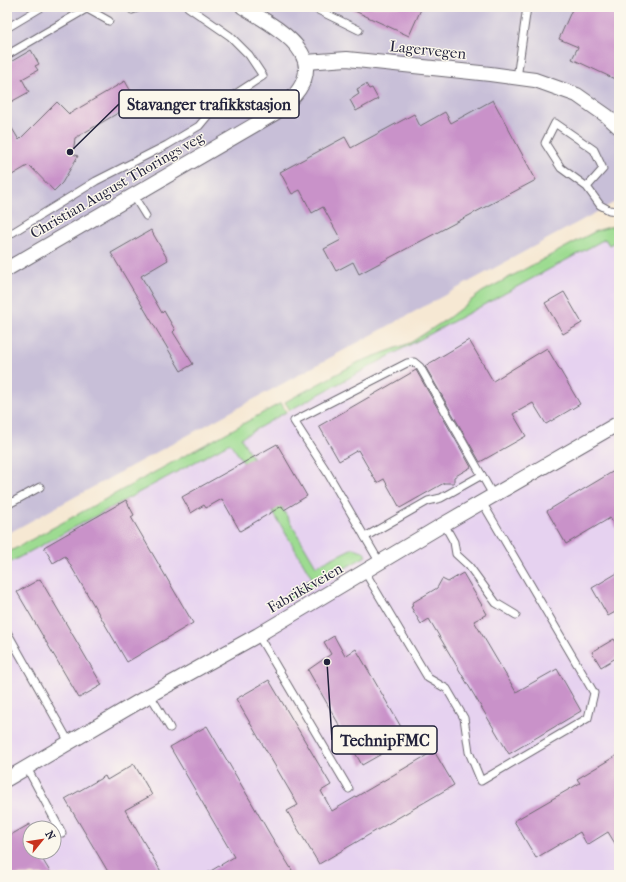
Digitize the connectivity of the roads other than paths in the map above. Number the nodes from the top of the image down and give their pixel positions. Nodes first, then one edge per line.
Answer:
1 (42, 7) edge
2 (140, 7) edge
3 (188, 7) edge
4 (243, 7) edge
5 (312, 7) edge
6 (527, 7) edge
7 (85, 8) edge
8 (132, 10) dead end
9 (109, 21) dead end
10 (7, 28) edge
11 (359, 30) dead end
12 (7, 55) edge
13 (306, 62) junction
14 (517, 78) junction
15 (619, 127) edge
16 (587, 187) junction
17 (134, 194) junction
18 (618, 211) edge
19 (146, 216) dead end
20 (7, 236) edge
21 (7, 269) edge
22 (619, 423) edge
23 (482, 475) junction
24 (40, 487) dead end
25 (487, 499) junction
26 (7, 505) edge
27 (444, 524) junction
28 (365, 538) junction
29 (380, 563) junction
30 (365, 572) junction
31 (516, 615) dead end
32 (7, 632) edge
33 (258, 635) junction
34 (150, 695) junction
35 (170, 728) dead end
36 (69, 742) junction
37 (27, 768) junction
38 (7, 779) edge
39 (349, 789) dead end
40 (55, 820) edge

1 - 10 lane
2 - 8 lane
3 - 20 lane
4 - 13 street
5 - 11 lane
6 - 14 lane
7 - 9 lane
7 - 12 lane
13 - 14 street, Lagervegen
13 - 17 street, Christian August Thorings veg
14 - 15 street, Lagervegen
16 - 16 lane
16 - 18 lane
17 - 19 lane
17 - 21 street, Christian August Thorings veg
22 - 25 street, Fabrikkveien
23 - 25 lane
23 - 28 lane
23 - 28 lane
24 - 26 lane
25 - 27 street, Fabrikkveien
25 - 30 lane
27 - 29 street, Fabrikkveien
27 - 31 lane
28 - 29 lane
29 - 30 street, Fabrikkveien
30 - 33 street, Fabrikkveien
32 - 36 lane
33 - 34 street, Fabrikkveien
33 - 39 lane
34 - 35 lane
34 - 36 street, Fabrikkveien
36 - 37 street, Fabrikkveien
37 - 38 street, Fabrikkveien
37 - 40 lane

